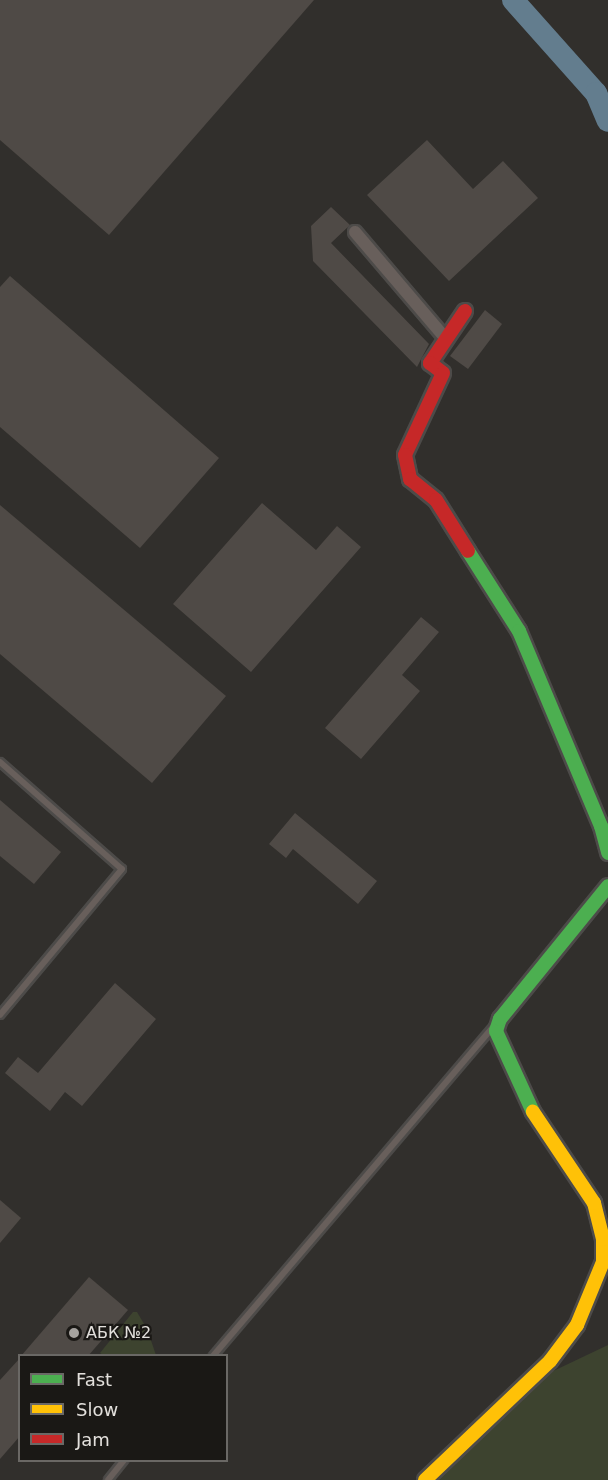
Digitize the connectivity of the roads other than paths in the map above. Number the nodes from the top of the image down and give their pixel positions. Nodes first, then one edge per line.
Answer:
1 (355, 232) dead end
2 (465, 311) dead end
3 (446, 339) junction
4 (0, 762) edge
5 (608, 854) edge
6 (608, 886) edge
7 (0, 1015) edge
8 (500, 1019) junction
9 (608, 1279) edge
10 (594, 1291) junction
11 (215, 1354) edge
12 (123, 1462) edge
13 (108, 1480) edge
14 (425, 1480) edge

1 - 3 street
2 - 3 street
3 - 5 street
4 - 7 lane
6 - 8 street
8 - 10 street
8 - 11 lane
9 - 10 street
10 - 14 street
12 - 13 lane

